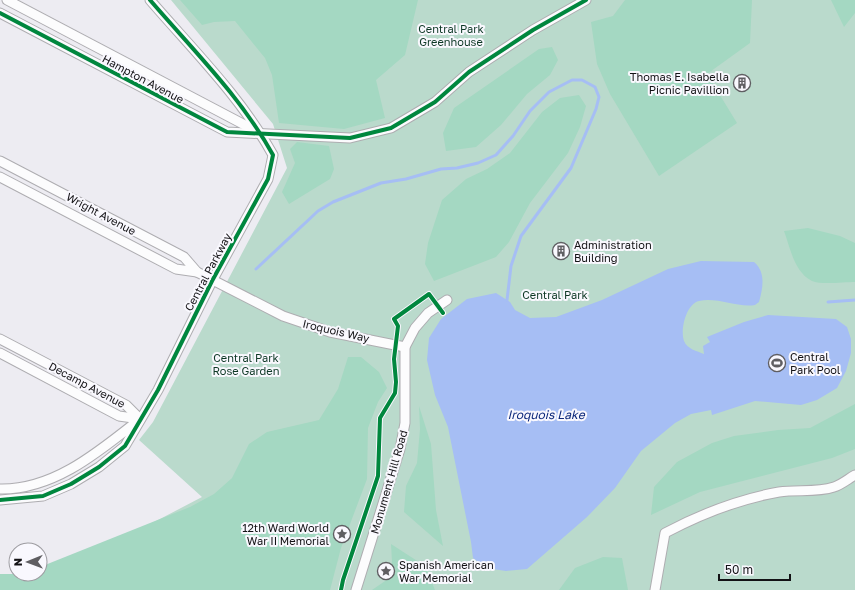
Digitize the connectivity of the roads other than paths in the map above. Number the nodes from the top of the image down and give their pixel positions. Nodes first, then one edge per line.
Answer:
1 (7, 0) edge
2 (150, 0) edge
3 (586, 0) edge
4 (0, 12) edge
5 (261, 134) junction
6 (0, 161) edge
7 (0, 177) edge
8 (197, 272) junction
9 (212, 281) junction
10 (447, 300) dead end
11 (0, 339) edge
12 (405, 347) junction
13 (0, 353) edge
14 (140, 419) junction
15 (855, 475) edge
16 (0, 489) edge
17 (0, 500) edge
18 (356, 590) edge
19 (655, 590) edge

1 - 5 street, Hampton Avenue
2 - 5 street, Central Parkway
3 - 5 street
4 - 5 street, Hampton Avenue
5 - 9 street, Central Parkway
6 - 8 street, Wright Avenue
7 - 8 street, Wright Avenue
8 - 9 street, Wright Avenue
9 - 12 street, Iroquois Way
9 - 14 street, Central Parkway
10 - 12 street
11 - 14 street, Decamp Avenue
12 - 18 street, Monument Hill Road
13 - 14 street, Decamp Avenue
14 - 16 street, Central Parkway
14 - 17 street, Central Parkway
15 - 19 street

